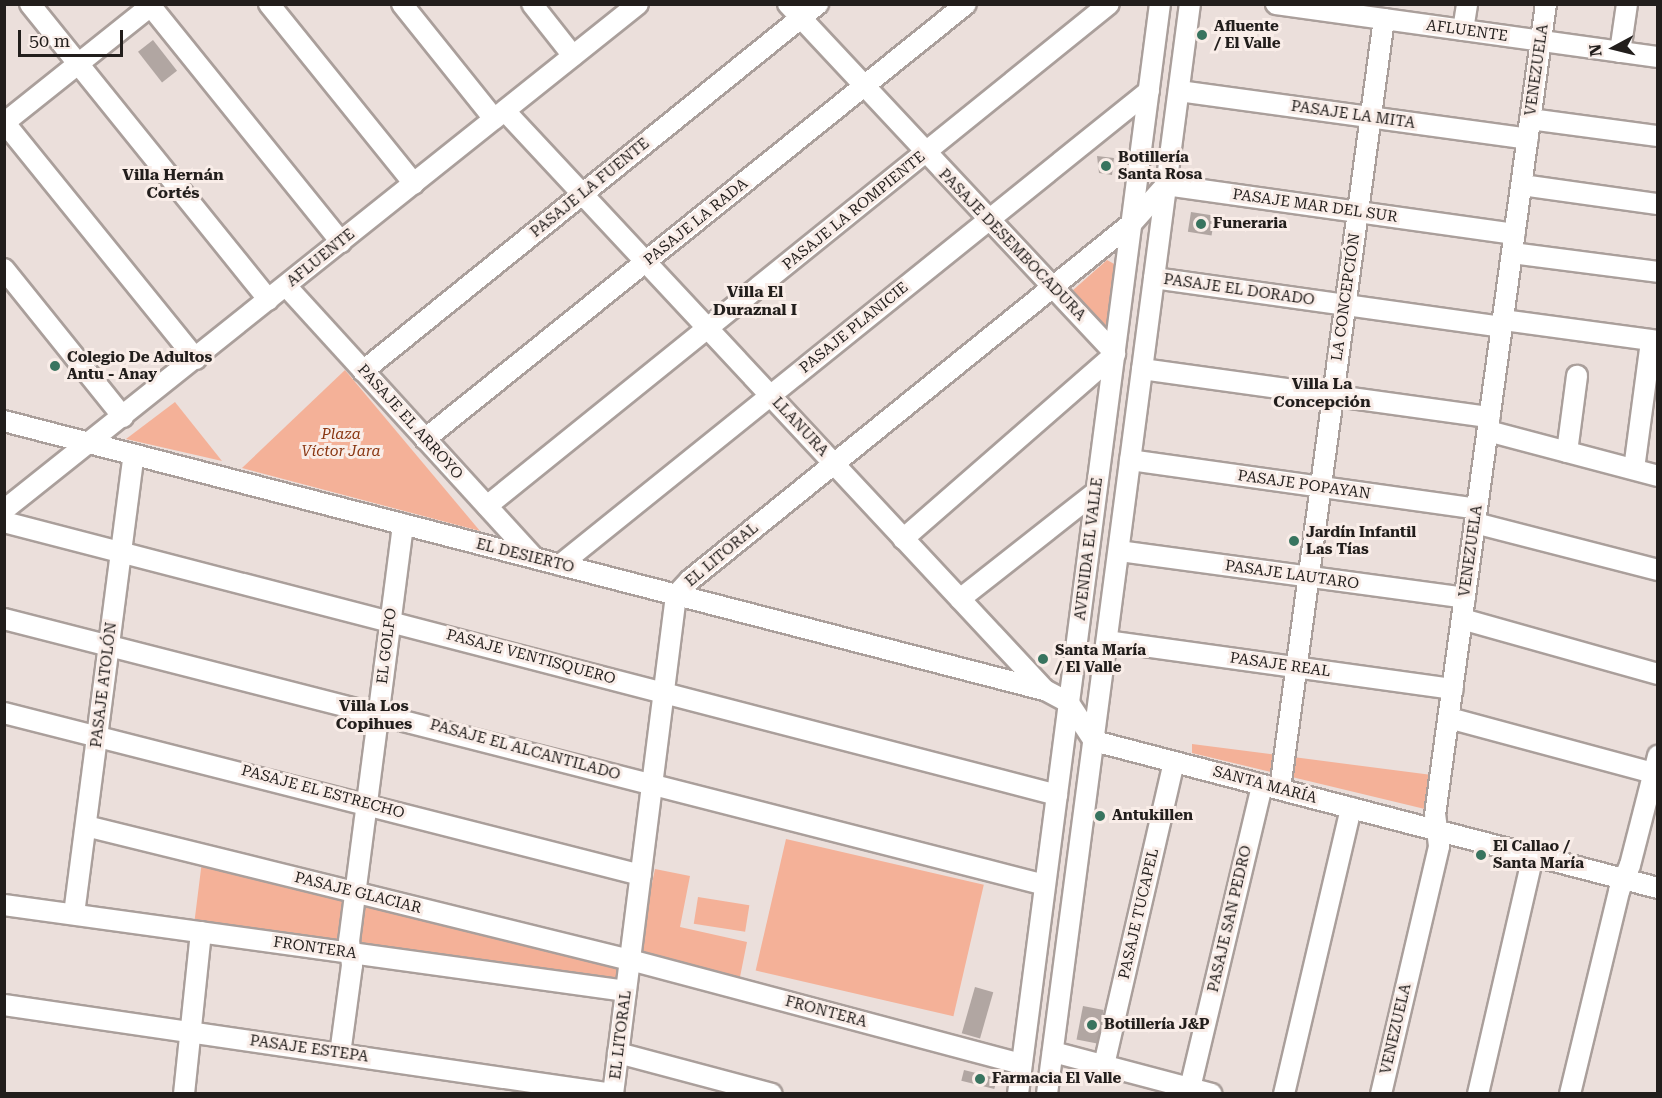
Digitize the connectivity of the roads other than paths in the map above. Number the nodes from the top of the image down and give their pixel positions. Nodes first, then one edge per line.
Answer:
1 (30, 4) edge
2 (269, 4) edge
3 (402, 4) edge
4 (532, 4) edge
5 (638, 4) edge
6 (818, 4) edge
7 (966, 4) edge
8 (1109, 4) edge
9 (1160, 4) edge
10 (1190, 4) edge
11 (1276, 4) edge
12 (1467, 4) edge
13 (1546, 4) edge
14 (1627, 4) edge
15 (151, 5) edge
16 (1330, 8) edge
17 (794, 11) edge
18 (1393, 15) edge
19 (1463, 30) junction
20 (1541, 41) junction
21 (1620, 52) junction
22 (573, 56) junction
23 (1658, 57) edge
24 (78, 64) junction
25 (864, 87) junction
26 (1149, 91) junction
27 (1179, 91) junction
28 (499, 115) junction
29 (1371, 117) junction
30 (1530, 118) junction
31 (5, 122) edge
32 (1658, 136) edge
33 (1528, 139) junction
34 (925, 154) junction
35 (414, 184) junction
36 (1166, 185) junction
37 (1522, 185) junction
38 (582, 194) junction
39 (1658, 204) edge
40 (1358, 212) junction
41 (987, 221) junction
42 (1132, 223) junction
43 (341, 243) junction
44 (1514, 243) junction
45 (646, 262) junction
46 (4, 269) edge
47 (1658, 272) edge
48 (1154, 278) junction
49 (286, 286) junction
50 (1053, 286) junction
51 (269, 300) junction
52 (1345, 305) junction
53 (1502, 324) junction
54 (708, 329) junction
55 (1654, 341) edge
56 (1115, 354) junction
57 (196, 359) junction
58 (1143, 363) junction
59 (363, 371) junction
60 (1577, 376) dead end
61 (770, 395) junction
62 (1333, 395) junction
63 (123, 417) junction
64 (4, 421) edge
65 (1489, 424) junction
66 (425, 439) junction
67 (89, 444) junction
68 (1567, 452) junction
69 (134, 455) junction
70 (1130, 460) junction
71 (834, 464) junction
72 (1634, 470) junction
73 (1658, 476) edge
74 (1321, 487) junction
75 (1096, 492) junction
76 (487, 506) junction
77 (4, 510) edge
78 (1476, 516) junction
79 (4, 522) edge
80 (403, 524) junction
81 (903, 539) junction
82 (120, 551) junction
83 (1119, 551) junction
84 (534, 558) junction
85 (560, 565) junction
86 (1658, 570) edge
87 (1308, 577) junction
88 (676, 595) junction
89 (1465, 598) junction
90 (960, 599) junction
91 (4, 619) edge
92 (1462, 619) junction
93 (391, 620) junction
94 (1107, 640) junction
95 (109, 644) junction
96 (1296, 667) junction
97 (1658, 674) edge
98 (1452, 689) junction
99 (1045, 690) junction
100 (664, 692) junction
101 (1069, 703) junction
102 (379, 711) junction
103 (4, 713) edge
104 (1449, 718) junction
105 (98, 734) junction
106 (1094, 741) junction
107 (1174, 762) junction
108 (1655, 764) edge
109 (652, 784) junction
110 (1271, 787) junction
111 (1057, 795) junction
112 (367, 804) junction
113 (1351, 808) junction
114 (86, 826) junction
115 (1437, 830) junction
116 (1533, 855) junction
117 (641, 875) junction
118 (1624, 879) junction
119 (1045, 885) junction
120 (1658, 888) edge
121 (356, 893) junction
122 (4, 905) edge
123 (74, 914) junction
124 (201, 932) junction
125 (351, 953) junction
126 (630, 960) junction
127 (626, 991) junction
128 (4, 1005) edge
129 (190, 1032) junction
130 (1053, 1052) junction
131 (618, 1053) junction
132 (340, 1054) junction
133 (1022, 1064) junction
134 (1104, 1065) junction
135 (494, 1085) edge
136 (1190, 1088) junction
137 (184, 1094) edge
138 (613, 1094) edge
139 (772, 1094) edge
140 (1018, 1094) edge
141 (1047, 1094) edge
142 (1212, 1094) edge
143 (1284, 1094) edge
144 (1382, 1094) edge
145 (1478, 1094) edge
146 (1570, 1094) edge

1 - 24 street
2 - 35 street
3 - 28 street, LLANURA
4 - 22 street
5 - 22 street, AFLUENTE
6 - 17 street, PASAJE LA FUENTE
7 - 25 street, PASAJE LA RADA
8 - 34 street, PASAJE LA ROMPIENTE
9 - 26 street, AVENIDA EL VALLE
10 - 27 street, AVENIDA EL VALLE
11 - 16 street, AFLUENTE
12 - 19 street
13 - 20 street, VENEZUELA
14 - 21 street
15 - 24 street
15 - 43 street
16 - 18 street, AFLUENTE
17 - 25 street, PASAJE DESEMBOCADURA
17 - 38 street, PASAJE LA FUENTE
18 - 19 street, AFLUENTE
18 - 29 street, LA CONCEPCIÓN
19 - 20 street, AFLUENTE
20 - 21 street, AFLUENTE
20 - 30 street, VENEZUELA
21 - 23 street, AFLUENTE
22 - 28 street, AFLUENTE
24 - 31 street
24 - 51 street
25 - 34 street, PASAJE DESEMBOCADURA
25 - 45 street, PASAJE LA RADA
26 - 41 street, PASAJE PLANICIE
26 - 42 street, AVENIDA EL VALLE
27 - 29 street, PASAJE LA MITA
27 - 36 street, AVENIDA EL VALLE
28 - 35 street, AFLUENTE
28 - 38 street, LLANURA
29 - 33 street, PASAJE LA MITA
29 - 40 street, LA CONCEPCIÓN
30 - 32 street
30 - 33 street, VENEZUELA
31 - 57 street
33 - 37 street, VENEZUELA
34 - 41 street, PASAJE DESEMBOCADURA
34 - 54 street, PASAJE LA ROMPIENTE
35 - 43 street, AFLUENTE
36 - 40 street, PASAJE MAR DEL SUR
36 - 42 street
36 - 48 street, AVENIDA EL VALLE
37 - 39 street
37 - 44 street, VENEZUELA
38 - 45 street, LLANURA
38 - 59 street, PASAJE LA FUENTE
40 - 44 street, PASAJE MAR DEL SUR
40 - 52 street, LA CONCEPCIÓN
41 - 50 street, PASAJE DESEMBOCADURA
41 - 61 street, PASAJE PLANICIE
42 - 50 street, EL LITORAL
42 - 56 street, AVENIDA EL VALLE
43 - 49 street, AFLUENTE
44 - 47 street, PASAJE MAR DEL SUR
44 - 53 street, VENEZUELA
45 - 54 street, LLANURA
45 - 66 street, PASAJE LA RADA
46 - 63 street
48 - 52 street, PASAJE EL DORADO
48 - 58 street, AVENIDA EL VALLE
49 - 51 street, AFLUENTE
49 - 59 street, PASAJE EL ARROYO
50 - 56 street, PASAJE DESEMBOCADURA
50 - 71 street, EL LITORAL
51 - 57 street, AFLUENTE
52 - 53 street, PASAJE EL DORADO
52 - 62 street, LA CONCEPCIÓN
53 - 55 street, PASAJE EL DORADO
53 - 65 street, VENEZUELA
54 - 61 street, LLANURA
54 - 76 street, PASAJE LA ROMPIENTE
55 - 72 street
56 - 58 street
56 - 75 street, AVENIDA EL VALLE
56 - 81 street
57 - 63 street, AFLUENTE
58 - 62 street
58 - 70 street, AVENIDA EL VALLE
59 - 66 street, PASAJE EL ARROYO
60 - 68 street
61 - 71 street, LLANURA
61 - 85 street, PASAJE PLANICIE
62 - 65 street
62 - 74 street, LA CONCEPCIÓN
63 - 67 street, AFLUENTE
64 - 67 street, EL DESIERTO
65 - 68 street
65 - 78 street, VENEZUELA
66 - 76 street, PASAJE EL ARROYO
67 - 69 street, EL DESIERTO
67 - 77 street, AFLUENTE
68 - 72 street
69 - 80 street, EL DESIERTO
69 - 82 street, PASAJE ATOLÓN
70 - 74 street, PASAJE POPAYAN
70 - 83 street, AVENIDA EL VALLE
71 - 81 street, LLANURA
71 - 88 street, EL LITORAL
72 - 73 street
74 - 78 street, PASAJE POPAYAN
74 - 87 street, LA CONCEPCIÓN
75 - 90 street
75 - 101 street, AVENIDA EL VALLE
76 - 84 street, PASAJE EL ARROYO
78 - 86 street, PASAJE POPAYAN
78 - 89 street, VENEZUELA
79 - 82 street, PASAJE VENTISQUERO
80 - 84 street, EL DESIERTO
80 - 93 street, EL GOLFO
81 - 90 street, LLANURA
82 - 93 street, PASAJE VENTISQUERO
82 - 95 street, PASAJE ATOLÓN
83 - 87 street, PASAJE LAUTARO
83 - 94 street, AVENIDA EL VALLE
84 - 85 street, EL DESIERTO
85 - 88 street, EL DESIERTO
87 - 89 street, PASAJE LAUTARO
87 - 96 street, LA CONCEPCIÓN
88 - 99 street, EL DESIERTO
88 - 100 street, EL LITORAL
89 - 92 street, VENEZUELA
90 - 99 street, LLANURA
91 - 95 street, PASAJE EL ALCANTILADO
92 - 97 street
92 - 98 street, VENEZUELA
93 - 100 street, PASAJE VENTISQUERO
93 - 102 street, EL GOLFO
94 - 96 street, PASAJE REAL
94 - 106 street, AVENIDA EL VALLE
95 - 102 street, PASAJE EL ALCANTILADO
95 - 105 street, PASAJE ATOLÓN
96 - 98 street, PASAJE REAL
96 - 110 street, LA CONCEPCIÓN
98 - 104 street, VENEZUELA
99 - 101 street, LLANURA
100 - 109 street, EL LITORAL
100 - 111 street, PASAJE VENTISQUERO
101 - 106 street, LLANURA
101 - 111 street, AVENIDA EL VALLE
102 - 109 street, PASAJE EL ALCANTILADO
102 - 112 street, EL GOLFO
103 - 105 street, PASAJE EL ESTRECHO
104 - 108 street
104 - 115 street, VENEZUELA
105 - 112 street, PASAJE EL ESTRECHO
105 - 114 street, PASAJE ATOLÓN
106 - 107 street, SANTA MARÍA
106 - 130 street, AVENIDA EL VALLE
107 - 110 street, SANTA MARÍA
107 - 134 street, PASAJE TUCAPEL
108 - 118 street
109 - 117 street, EL LITORAL
109 - 119 street, PASAJE EL ALCANTILADO
110 - 113 street, SANTA MARÍA
110 - 136 street, PASAJE SAN PEDRO
111 - 119 street, AVENIDA EL VALLE
112 - 117 street, PASAJE EL ESTRECHO
112 - 121 street, EL GOLFO
113 - 115 street, SANTA MARÍA
113 - 143 street
114 - 121 street, PASAJE GLACIAR
114 - 123 street, PASAJE ATOLÓN
115 - 116 street
115 - 144 street, VENEZUELA
116 - 118 street
116 - 145 street
117 - 126 street, EL LITORAL
118 - 120 street
118 - 146 street
119 - 133 street, AVENIDA EL VALLE
121 - 125 street, EL GOLFO
121 - 126 street, PASAJE GLACIAR
122 - 123 street, FRONTERA
123 - 124 street, FRONTERA
124 - 125 street, FRONTERA
124 - 129 street
125 - 127 street, FRONTERA
125 - 132 street, EL GOLFO
126 - 127 street, EL LITORAL
126 - 133 street, FRONTERA
127 - 131 street, EL LITORAL
128 - 129 street, PASAJE ESTEPA
129 - 132 street, PASAJE ESTEPA
129 - 137 street
130 - 134 street
130 - 141 street, AVENIDA EL VALLE
131 - 138 street, EL LITORAL
131 - 139 street
132 - 135 street, PASAJE ESTEPA
133 - 140 street, AVENIDA EL VALLE
134 - 136 street
135 - 138 street, PASAJE ESTEPA
136 - 142 street

